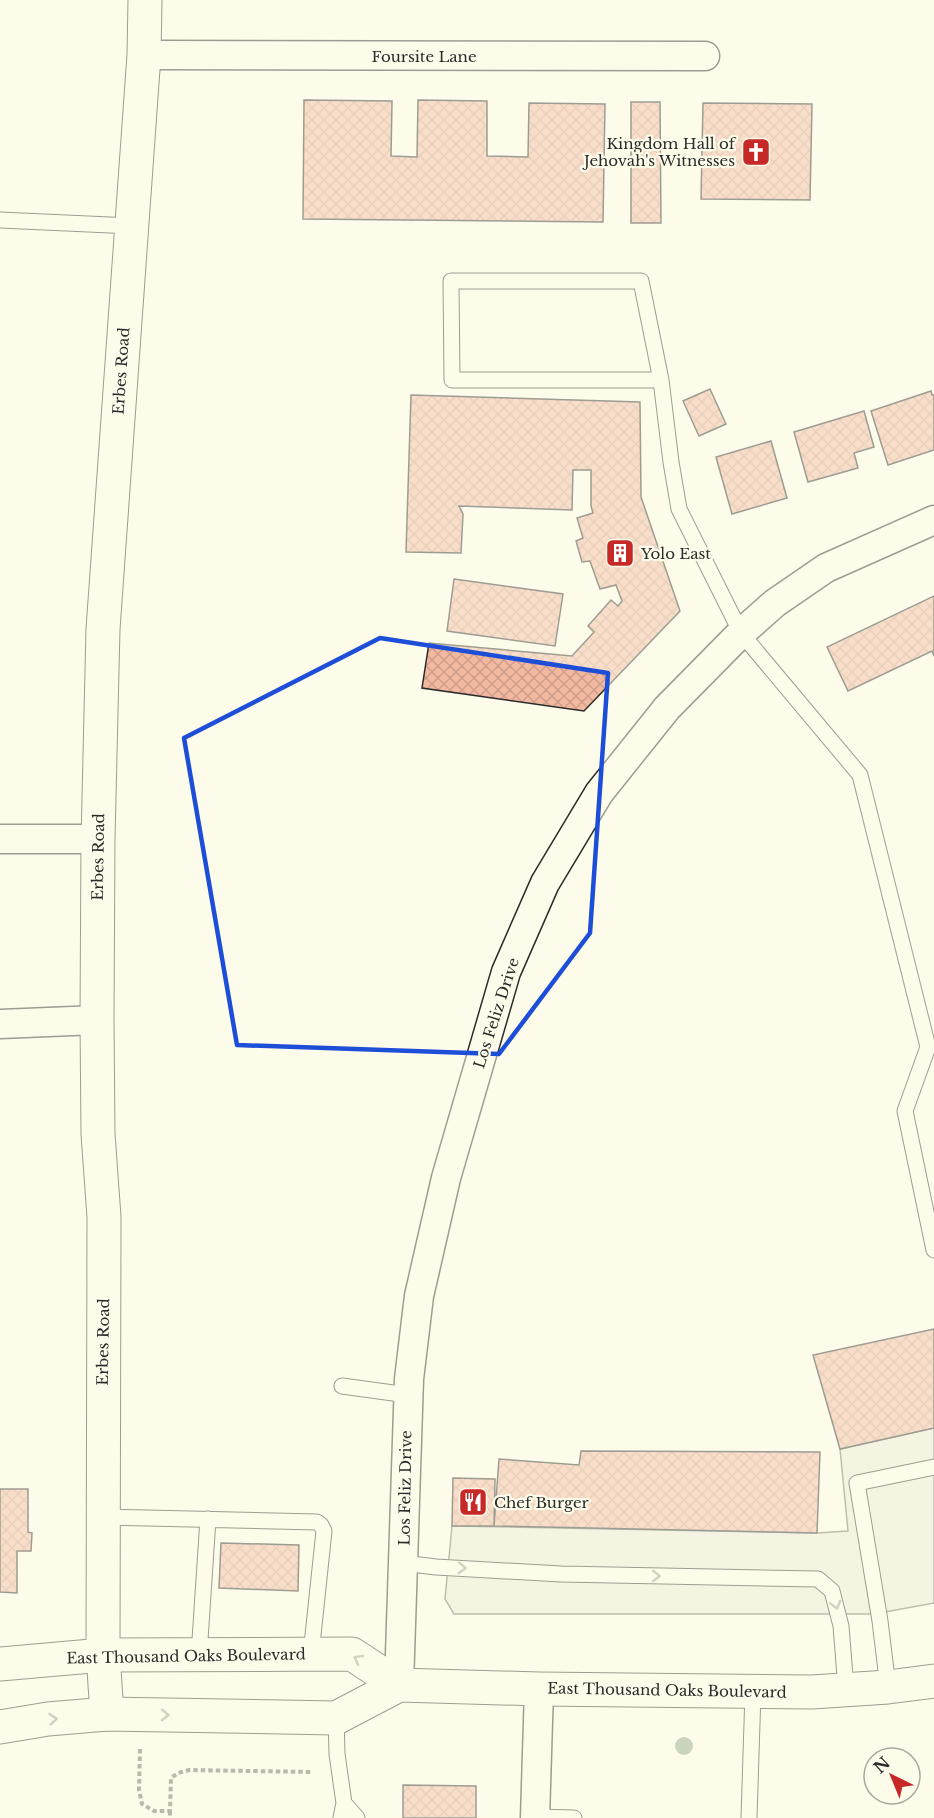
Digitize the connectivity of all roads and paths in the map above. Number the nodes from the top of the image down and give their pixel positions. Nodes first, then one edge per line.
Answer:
1 (145, 0) edge
2 (144, 56) junction
3 (705, 56) dead end
4 (0, 220) edge
5 (132, 226) junction
6 (662, 380) junction
7 (934, 520) edge
8 (741, 633) junction
9 (0, 839) edge
10 (98, 839) junction
11 (97, 1020) junction
12 (0, 1024) edge
13 (934, 1250) edge
14 (342, 1386) dead end
15 (408, 1395) junction
16 (934, 1467) edge
17 (103, 1516) junction
18 (208, 1519) junction
19 (403, 1563) junction
20 (311, 1654) junction
21 (103, 1655) junction
22 (199, 1655) junction
23 (0, 1664) edge
24 (934, 1681) edge
25 (399, 1685) junction
26 (888, 1688) junction
27 (539, 1689) junction
28 (846, 1689) junction
29 (753, 1692) junction
30 (107, 1714) junction
31 (336, 1718) junction
32 (0, 1727) edge
33 (140, 1749) dead end
34 (312, 1772) dead end
35 (170, 1810) junction
36 (343, 1810) edge
37 (535, 1817) edge
38 (170, 1818) edge
39 (357, 1818) edge
40 (574, 1818) edge
41 (749, 1818) edge

1 - 2 street, Erbes Road
2 - 3 street, Foursite Lane
2 - 5 street, Erbes Road
4 - 5 lane
5 - 10 street, Erbes Road
6 - 6 lane
6 - 8 lane
7 - 8 street, Los Feliz Drive
8 - 13 lane
8 - 15 street, Los Feliz Drive
9 - 10 street
10 - 11 street, Erbes Road
11 - 12 street
11 - 17 street, Erbes Road
14 - 15 lane
15 - 19 street, Los Feliz Drive
16 - 26 lane
17 - 18 lane
17 - 21 street, Erbes Road
18 - 20 lane
18 - 22 lane
19 - 25 street, Los Feliz Drive
19 -> 28 lane
20 - 22 street, East Thousand Oaks Boulevard
25 -> 20 street, East Thousand Oaks Boulevard
21 - 22 street, East Thousand Oaks Boulevard
21 - 23 street, East Thousand Oaks Boulevard
21 - 30 street, Erbes Road
24 - 26 street, East Thousand Oaks Boulevard
25 - 27 street, East Thousand Oaks Boulevard
25 - 31 street, East Thousand Oaks Boulevard
26 - 28 street, East Thousand Oaks Boulevard
27 - 29 street, East Thousand Oaks Boulevard
27 - 37 street
28 - 29 street, East Thousand Oaks Boulevard
29 - 41 lane
30 -> 31 street, East Thousand Oaks Boulevard
32 -> 30 street, East Thousand Oaks Boulevard
31 - 36 lane
33 - 35 path
34 - 35 path
35 - 38 path
36 - 39 lane
37 - 40 lane

